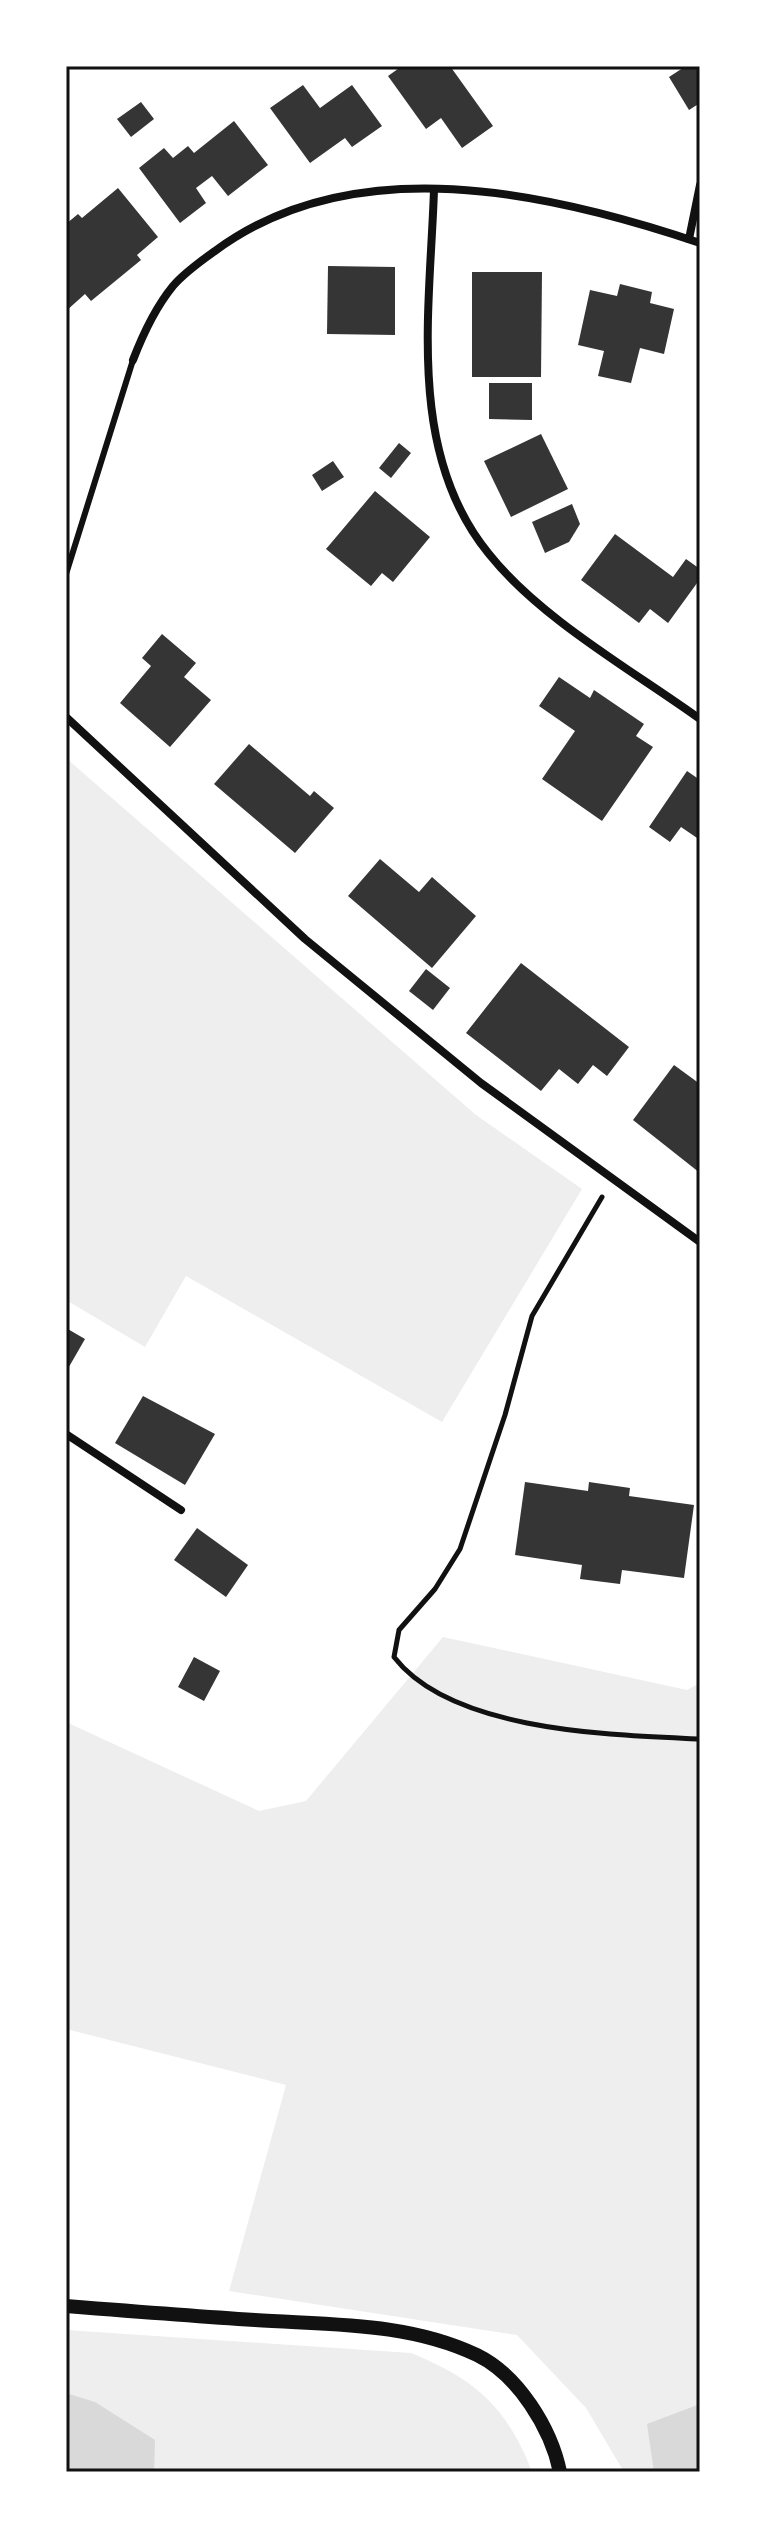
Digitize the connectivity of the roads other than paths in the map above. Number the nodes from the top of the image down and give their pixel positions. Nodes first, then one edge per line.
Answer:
1 (700, 185) edge
2 (434, 190) junction
3 (689, 239) junction
4 (700, 243) edge
5 (133, 360) joint
6 (66, 574) edge
7 (66, 717) edge
8 (700, 719) edge
9 (700, 1242) edge
10 (66, 1434) edge
11 (181, 1510) dead end
12 (66, 2306) edge
13 (560, 2472) edge

1 - 3 street
2 - 3 street
2 - 5 street
2 - 8 street
3 - 4 street
5 - 6 lane
7 - 9 street
10 - 11 street
12 - 13 street

